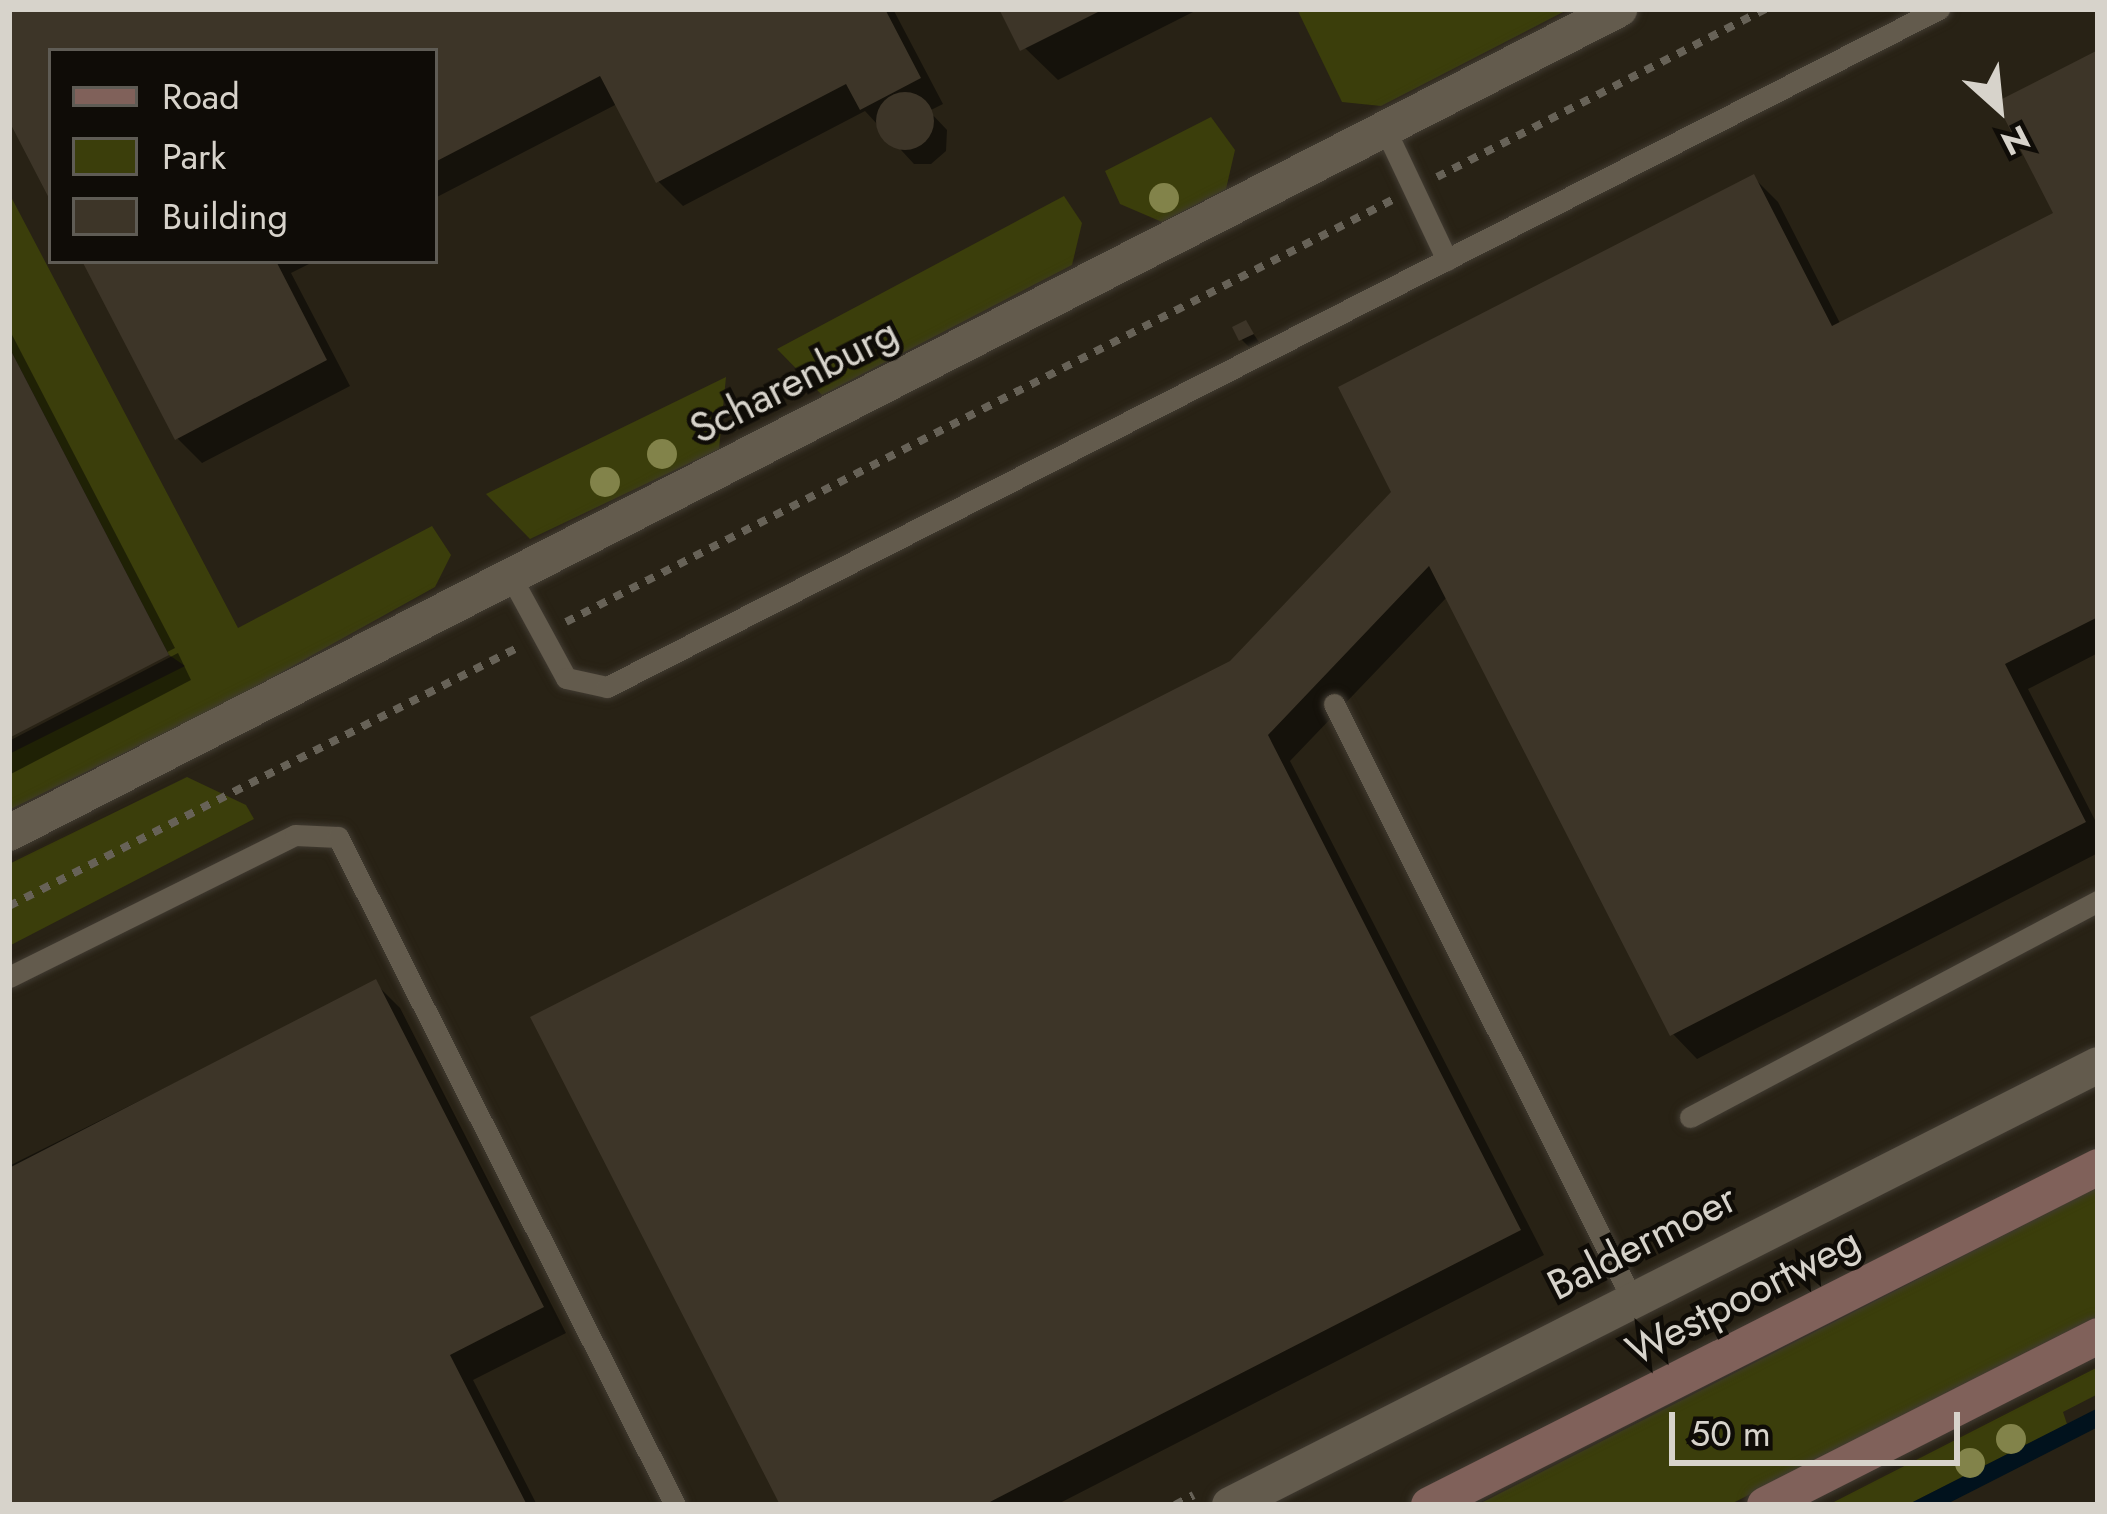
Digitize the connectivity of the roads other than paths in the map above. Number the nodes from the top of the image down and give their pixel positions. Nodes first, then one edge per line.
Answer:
1 (1619, 9) edge
2 (1939, 9) edge
3 (1384, 130) junction
4 (1447, 260) junction
5 (511, 577) junction
6 (1334, 704) dead end
7 (9, 833) edge
8 (2098, 901) edge
9 (9, 976) edge
10 (2098, 1065) edge
11 (1690, 1117) dead end
12 (2098, 1167) edge
13 (1631, 1298) junction
14 (2098, 1336) edge
15 (675, 1505) edge
16 (1229, 1505) edge
17 (1429, 1505) edge
18 (1766, 1505) edge

1 - 3 street, Scharenburg
2 - 4 lane
3 - 4 lane
3 - 5 street, Scharenburg
4 - 5 lane
5 - 7 street, Scharenburg
6 - 13 lane
8 - 11 lane
9 - 15 lane
10 - 13 street, Baldermoer
12 - 17 main road, Westpoortweg
13 - 16 street, Baldermoer
14 - 18 main road

